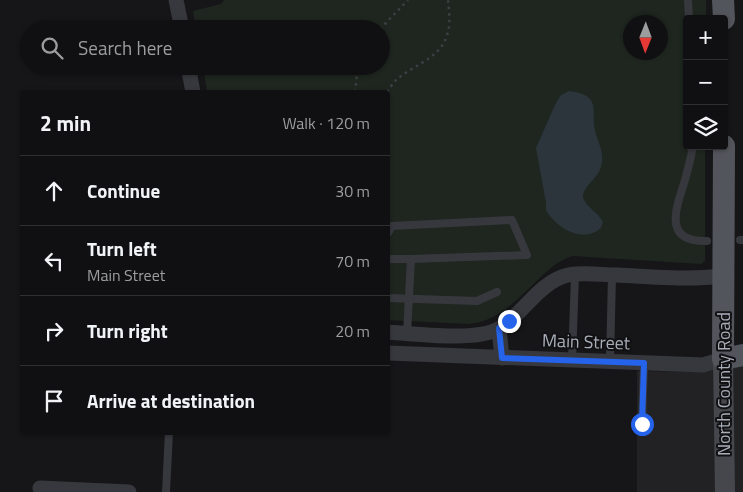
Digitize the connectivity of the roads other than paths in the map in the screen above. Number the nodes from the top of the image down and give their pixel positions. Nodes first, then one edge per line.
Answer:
1 (176, 0) edge
2 (688, 0) edge
3 (724, 0) edge
4 (689, 15) edge
5 (724, 15) edge
6 (180, 20) edge
7 (190, 75) edge
8 (193, 90) edge
9 (692, 150) edge
10 (724, 150) edge
11 (390, 230) edge
12 (707, 241) dead end
13 (390, 258) edge
14 (411, 259) junction
15 (574, 275) junction
16 (612, 275) junction
17 (733, 275) edge
18 (496, 292) dead end
19 (390, 298) edge
20 (408, 300) junction
21 (499, 328) junction
22 (390, 332) edge
23 (407, 333) junction
24 (390, 353) edge
25 (406, 354) junction
26 (733, 357) edge
27 (502, 358) junction
28 (572, 360) junction
29 (610, 361) junction
30 (644, 363) junction
31 (642, 424) dead end
32 (169, 435) edge
33 (40, 488) dead end
34 (130, 492) edge
35 (166, 492) edge
36 (725, 492) edge

1 - 6 street
2 - 4 lane
3 - 5 main road
7 - 8 street
9 - 12 lane
10 - 17 main road, North County Road
11 - 14 lane
13 - 14 lane
14 - 20 lane
15 - 16 street
15 - 21 street
15 - 28 lane
16 - 17 street
16 - 29 lane
17 - 26 main road, North County Road
18 - 20 lane
19 - 20 lane
20 - 23 lane
21 - 23 street
21 - 27 street
22 - 23 street
23 - 25 street
24 - 25 street, Main Street
25 - 27 street, Main Street
26 - 30 street, Main Street
26 - 36 street, North County Road
27 - 28 street, Main Street
28 - 29 street, Main Street
29 - 30 street, Main Street
30 - 31 lane
32 - 35 lane
33 - 34 street

